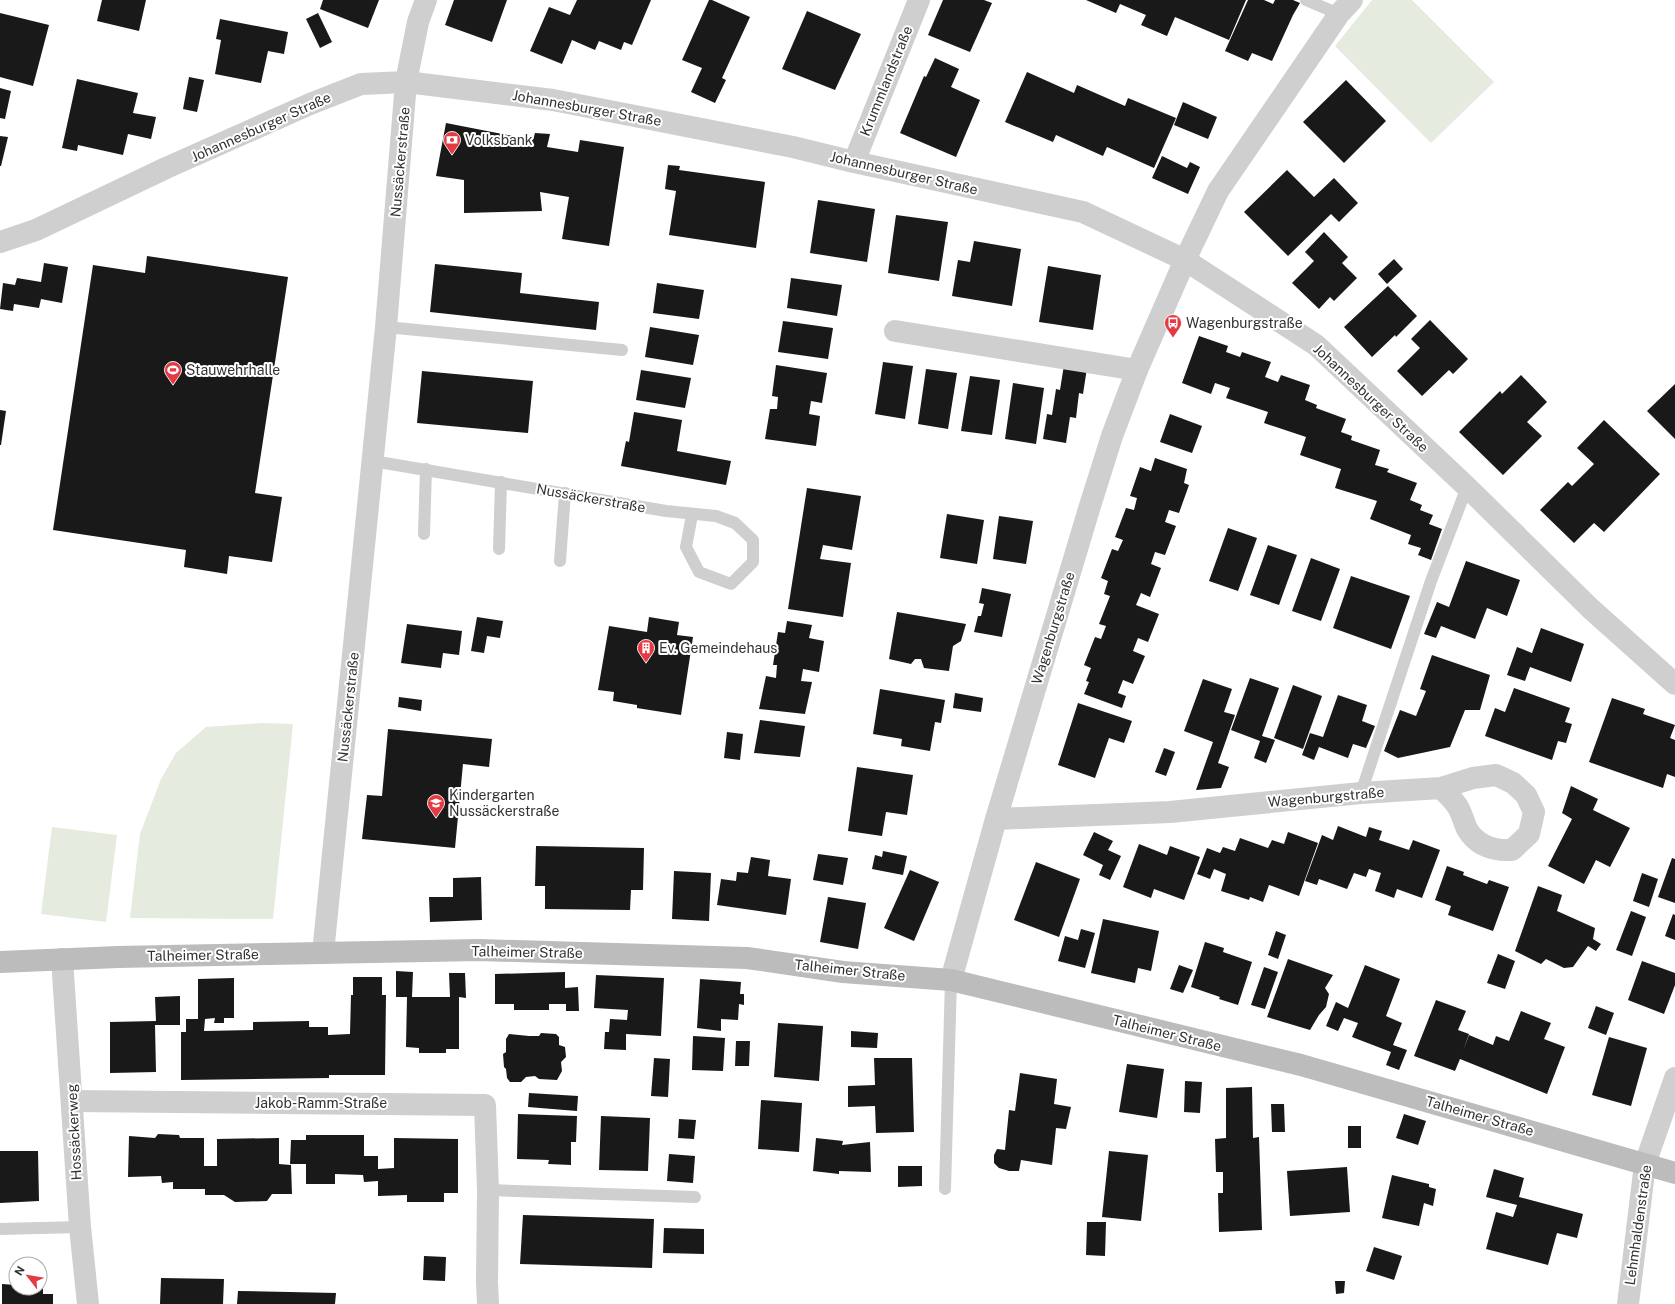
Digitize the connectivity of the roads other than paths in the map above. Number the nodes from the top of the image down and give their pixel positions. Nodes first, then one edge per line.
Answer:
1 (426, 0) edge
2 (919, 0) edge
3 (1306, 0) edge
4 (1345, 7) edge
5 (406, 82) junction
6 (854, 162) junction
7 (0, 242) edge
8 (1185, 260) junction
9 (386, 326) junction
10 (895, 330) dead end
11 (622, 350) dead end
12 (1137, 370) junction
13 (373, 461) junction
14 (426, 469) junction
15 (502, 482) junction
16 (1467, 487) junction
17 (565, 493) junction
18 (692, 514) junction
19 (424, 534) dead end
20 (499, 549) dead end
21 (560, 560) dead end
22 (1675, 684) edge
23 (1441, 788) dead end
24 (1361, 793) junction
25 (996, 819) junction
26 (323, 953) junction
27 (62, 959) junction
28 (0, 962) edge
29 (951, 980) junction
30 (1675, 1078) edge
31 (72, 1101) junction
32 (1645, 1164) junction
33 (1675, 1173) edge
34 (945, 1189) dead end
35 (488, 1190) junction
36 (695, 1197) dead end
37 (80, 1227) junction
38 (0, 1229) edge
39 (88, 1304) edge
40 (488, 1304) edge
41 (1628, 1304) edge

1 - 5 street, Nussäckerstraße
2 - 6 street, Krummlandstraße
3 - 4 lane, Wagenburgstraße
4 - 8 street, Wagenburgstraße
5 - 6 street, Johannesburger Straße
5 - 7 street, Johannesburger Straße
5 - 9 street, Nussäckerstraße
6 - 8 street, Johannesburger Straße
8 - 12 street, Wagenburgstraße
8 - 16 street, Johannesburger Straße
9 - 11 lane
9 - 13 street, Nussäckerstraße
10 - 12 street
12 - 25 street, Wagenburgstraße
13 - 14 lane, Nussäckerstraße
13 - 26 street, Nussäckerstraße
14 - 15 lane, Nussäckerstraße
14 - 19 lane
15 - 17 lane, Nussäckerstraße
15 - 20 lane
16 - 22 street, Johannesburger Straße
16 - 24 lane
17 - 18 lane, Nussäckerstraße
17 - 21 lane
18 - 18 lane, Nussäckerstraße
23 - 24 street, Wagenburgstraße
24 - 25 street, Wagenburgstraße
25 - 29 street, Wagenburgstraße
26 - 27 street, Talheimer Straße
26 - 29 street, Talheimer Straße
27 - 28 street, Talheimer Straße
27 - 31 street, Hossäckerweg
29 - 32 street, Talheimer Straße
29 - 34 lane
30 - 32 street, Lehmhaldenstraße
31 - 35 street, Jakob-Ramm-Straße
31 - 37 street, Hossäckerweg
32 - 33 street, Talheimer Straße
32 - 41 street, Lehmhaldenstraße
35 - 36 lane
35 - 40 street, Jakob-Ramm-Straße
37 - 38 lane
37 - 39 street, Hossäckerweg

